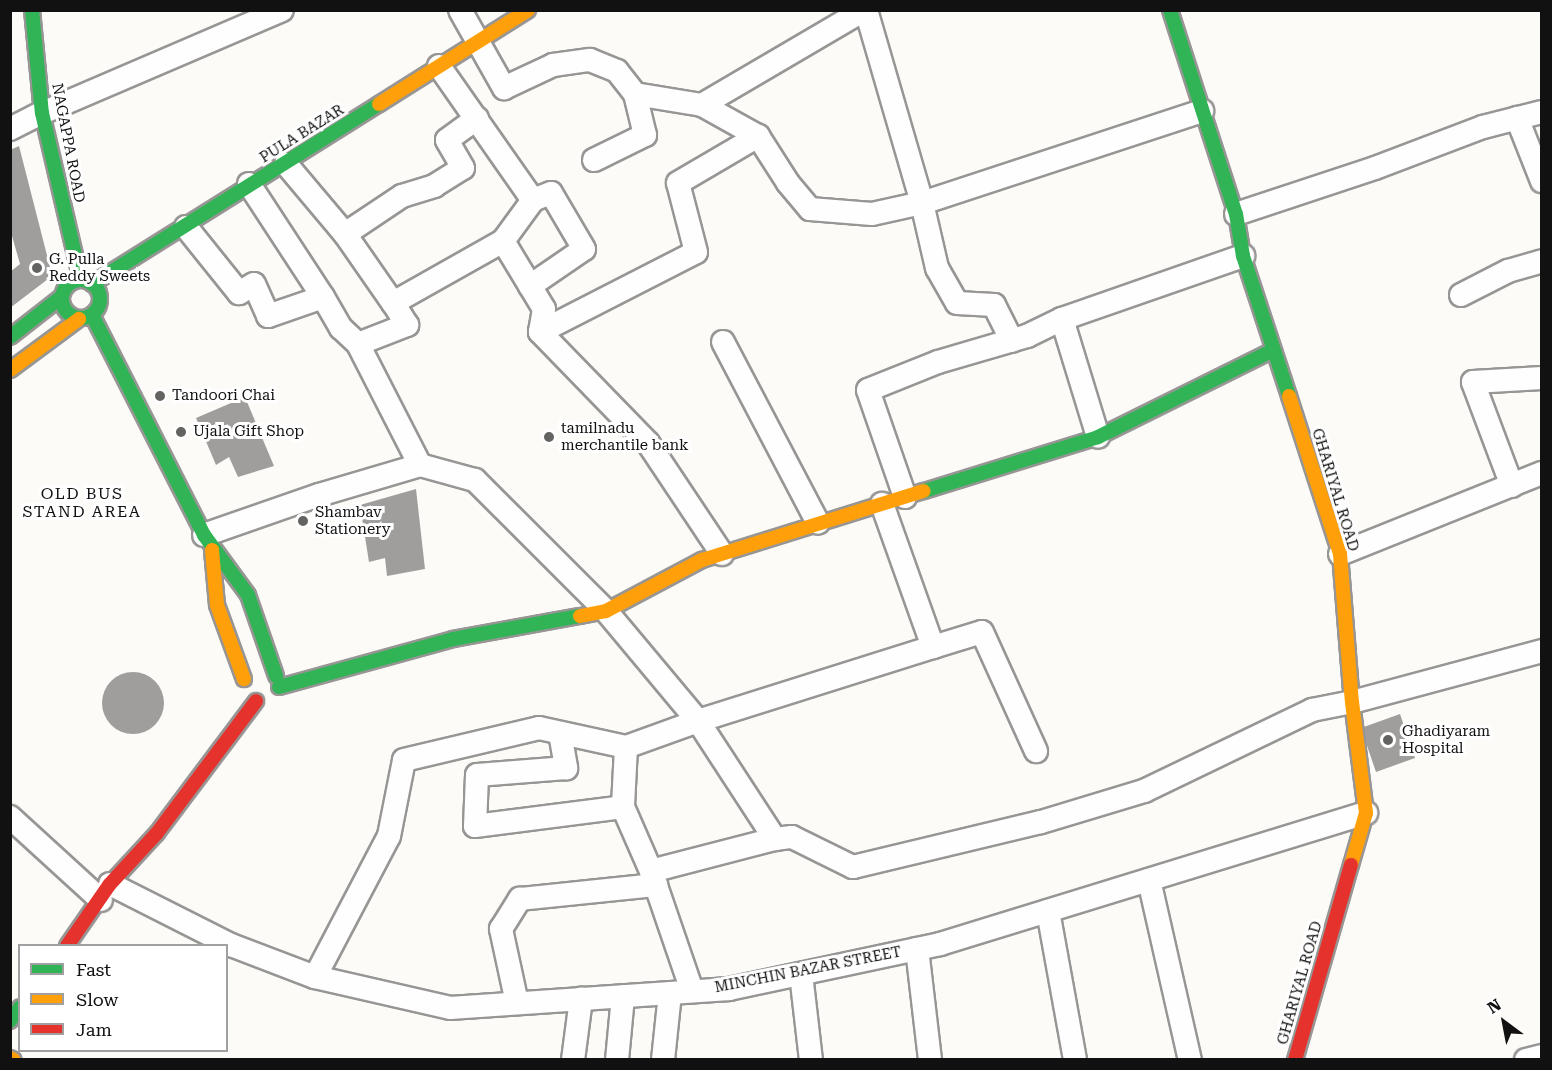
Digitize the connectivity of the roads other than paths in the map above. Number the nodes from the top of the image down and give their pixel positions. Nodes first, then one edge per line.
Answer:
1 (32, 10) edge
2 (282, 10) edge
3 (460, 10) edge
4 (528, 10) edge
5 (865, 10) edge
6 (1170, 10) edge
7 (476, 40) junction
8 (439, 66) junction
9 (635, 94) junction
10 (702, 105) junction
11 (1202, 111) junction
12 (42, 112) junction
13 (1542, 112) edge
14 (477, 118) junction
15 (1517, 118) junction
16 (10, 129) edge
17 (758, 136) junction
18 (594, 160) dead end
19 (286, 164) junction
20 (1542, 181) edge
21 (249, 184) junction
22 (533, 200) junction
23 (922, 203) junction
24 (1236, 214) junction
25 (186, 227) junction
26 (345, 234) junction
27 (503, 241) junction
28 (1244, 256) junction
29 (1542, 261) edge
30 (86, 282) junction
31 (530, 286) junction
32 (1461, 295) dead end
33 (61, 297) junction
34 (323, 297) junction
35 (393, 303) junction
36 (85, 317) junction
37 (1062, 319) junction
38 (540, 332) junction
39 (10, 337) edge
40 (1012, 340) junction
41 (723, 342) dead end
42 (358, 344) junction
43 (1274, 350) junction
44 (10, 370) edge
45 (1542, 378) edge
46 (1098, 437) junction
47 (420, 465) junction
48 (1532, 480) edge
49 (905, 497) junction
50 (882, 504) junction
51 (818, 523) junction
52 (208, 542) junction
53 (722, 554) junction
54 (1340, 554) junction
55 (606, 611) junction
56 (933, 647) junction
57 (1542, 651) edge
58 (244, 679) junction
59 (270, 693) junction
60 (1352, 702) junction
61 (698, 721) junction
62 (560, 732) junction
63 (626, 747) junction
64 (1036, 751) dead end
65 (623, 807) junction
66 (1366, 813) junction
67 (10, 817) edge
68 (775, 839) junction
69 (653, 878) junction
70 (1149, 880) junction
71 (106, 892) junction
72 (1048, 911) junction
73 (68, 944) edge
74 (917, 949) junction
75 (801, 974) junction
76 (315, 977) junction
77 (681, 992) junction
78 (623, 996) junction
79 (581, 999) junction
80 (517, 1003) junction
81 (1542, 1056) edge
82 (573, 1059) edge
83 (617, 1059) edge
84 (663, 1059) edge
85 (811, 1059) edge
86 (930, 1059) edge
87 (1075, 1059) edge
88 (1190, 1059) edge
89 (1295, 1059) edge
90 (1526, 1059) edge

1 - 12 street, NAGAPPA ROAD
2 - 12 street
3 - 7 street
4 - 7 street, PULA BAZAR
5 - 10 street
5 - 23 street
6 - 11 street, GHARIYAL ROAD
7 - 8 street, PULA BAZAR
7 - 9 street
8 - 14 street
8 - 19 street, PULA BAZAR
9 - 10 street
9 - 18 street
10 - 17 street
11 - 23 street
11 - 24 street, GHARIYAL ROAD
12 - 16 street
12 - 30 street, NAGAPPA ROAD
13 - 15 street
14 - 22 street
14 - 26 street
15 - 20 street
15 - 24 street
17 - 23 street
17 - 38 street
19 - 21 street, PULA BAZAR
19 - 26 street
21 - 25 street, PULA BAZAR
21 - 34 street
22 - 27 street
22 - 31 street
23 - 40 street
24 - 28 street, GHARIYAL ROAD
25 - 30 street, PULA BAZAR
25 - 34 street
26 - 35 street
27 - 31 street
27 - 35 street
28 - 37 street
28 - 43 street, GHARIYAL ROAD
29 - 32 street
30 - 33 street
30 - 36 street
31 - 38 street
33 - 36 street
33 - 39 street
34 - 42 street
35 - 42 street
36 - 44 street
36 - 52 street
37 - 40 street
37 - 46 street
38 - 53 street
40 - 49 street
41 - 51 street
42 - 47 street
43 - 46 street
43 - 54 street, GHARIYAL ROAD
45 - 48 street
46 - 49 street
47 - 52 street
47 - 55 street
48 - 54 street
49 - 50 street
50 - 51 street
50 - 56 street
51 - 53 street
52 - 58 street
52 - 59 street
53 - 55 street
54 - 60 street, GHARIYAL ROAD
55 - 59 street
55 - 61 street
56 - 61 street
56 - 64 street
57 - 60 street
58 - 59 street
58 - 59 street
59 - 71 street
60 - 66 street, GHARIYAL ROAD
60 - 68 street
61 - 63 street
61 - 68 street
62 - 63 street
62 - 65 street
62 - 76 street
63 - 65 street
65 - 69 street
66 - 70 street, MINCHIN BAZAR STREET
66 - 89 street, GHARIYAL ROAD
67 - 71 street, MINCHIN BAZAR STREET
68 - 69 street
69 - 77 street
69 - 80 street
70 - 72 street, MINCHIN BAZAR STREET
70 - 88 street
71 - 73 street
71 - 76 street, MINCHIN BAZAR STREET
72 - 74 street, MINCHIN BAZAR STREET
72 - 87 street
74 - 75 street, MINCHIN BAZAR STREET
74 - 86 street
75 - 77 street, MINCHIN BAZAR STREET
75 - 85 street
76 - 80 street, MINCHIN BAZAR STREET
77 - 78 street, MINCHIN BAZAR STREET
77 - 84 street
78 - 79 street, MINCHIN BAZAR STREET
78 - 83 street
79 - 80 street, MINCHIN BAZAR STREET
79 - 82 street
81 - 90 street

